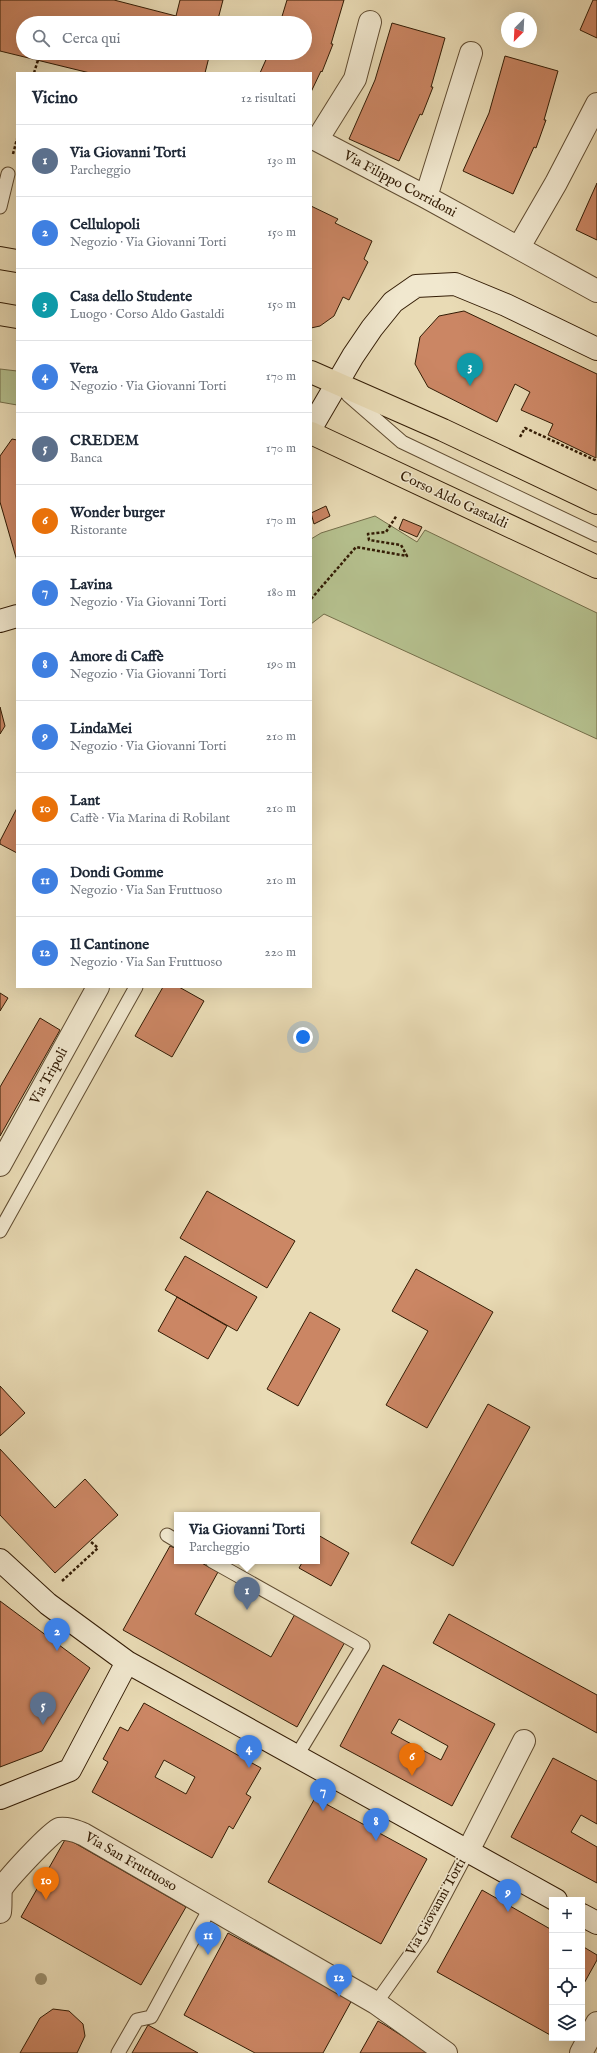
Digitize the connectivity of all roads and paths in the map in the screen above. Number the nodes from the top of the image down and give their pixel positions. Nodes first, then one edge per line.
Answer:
1 (370, 22) dead end
2 (471, 53) dead end
3 (38, 60) dead end
4 (34, 72) edge
5 (597, 104) edge
6 (8, 174) dead end
7 (426, 197) junction
8 (0, 207) edge
9 (518, 247) junction
10 (0, 258) edge
11 (16, 261) edge
12 (597, 291) edge
13 (0, 314) edge
14 (16, 317) edge
15 (597, 349) edge
16 (312, 372) edge
17 (337, 385) junction
18 (312, 426) edge
19 (312, 433) edge
20 (518, 439) dead end
21 (597, 461) edge
22 (597, 503) edge
23 (397, 514) dead end
24 (597, 535) edge
25 (597, 567) edge
26 (312, 598) edge
27 (16, 616) edge
28 (0, 621) edge
29 (97, 988) edge
30 (135, 988) edge
31 (0, 1165) edge
32 (0, 1231) edge
33 (90, 1541) dead end
34 (0, 1560) edge
35 (217, 1564) edge
36 (68, 1575) dead end
37 (127, 1662) junction
38 (524, 1740) dead end
39 (296, 1757) junction
40 (0, 1798) edge
41 (468, 1851) junction
42 (0, 1889) edge
43 (551, 1897) edge
44 (210, 1908) junction
45 (0, 1912) edge
46 (585, 1917) edge
47 (597, 1923) edge
48 (376, 2003) junction
49 (597, 2024) edge
50 (118, 2053) edge
51 (446, 2053) edge
52 (581, 2053) edge

1 - 7 street, Via Filippo Corridoni
2 - 7 street
3 - 4 path
5 - 9 street
6 - 8 lane
7 - 9 street, Via Filippo Corridoni
9 - 12 street, Via Filippo Corridoni
10 - 11 main road
13 - 14 main road
15 - 17 street
16 - 17 main road, Corso Aldo Gastaldi
17 - 18 street
17 - 22 main road, Corso Aldo Gastaldi
17 - 24 lane, Corso Aldo Gastaldi
19 - 25 main road, Corso Aldo Gastaldi
20 - 21 path
23 - 26 path
27 - 28 street
29 - 31 street, Via Tripoli
30 - 32 lane
33 - 36 path
34 - 37 street, Via Giovanni Torti
35 - 39 lane
37 - 39 street, Via Giovanni Torti
37 - 40 street
38 - 41 street, Via Giovanni Torti
39 - 41 street, Via Giovanni Torti
41 - 43 street, Via Giovanni Torti
41 - 48 lane, Via Giovanni Torti
42 - 44 street, Via San Fruttuoso
42 - 45 street
44 - 48 street, Via San Fruttuoso
44 - 50 lane
46 - 47 street
48 - 51 street, Via San Fruttuoso
49 - 52 street

